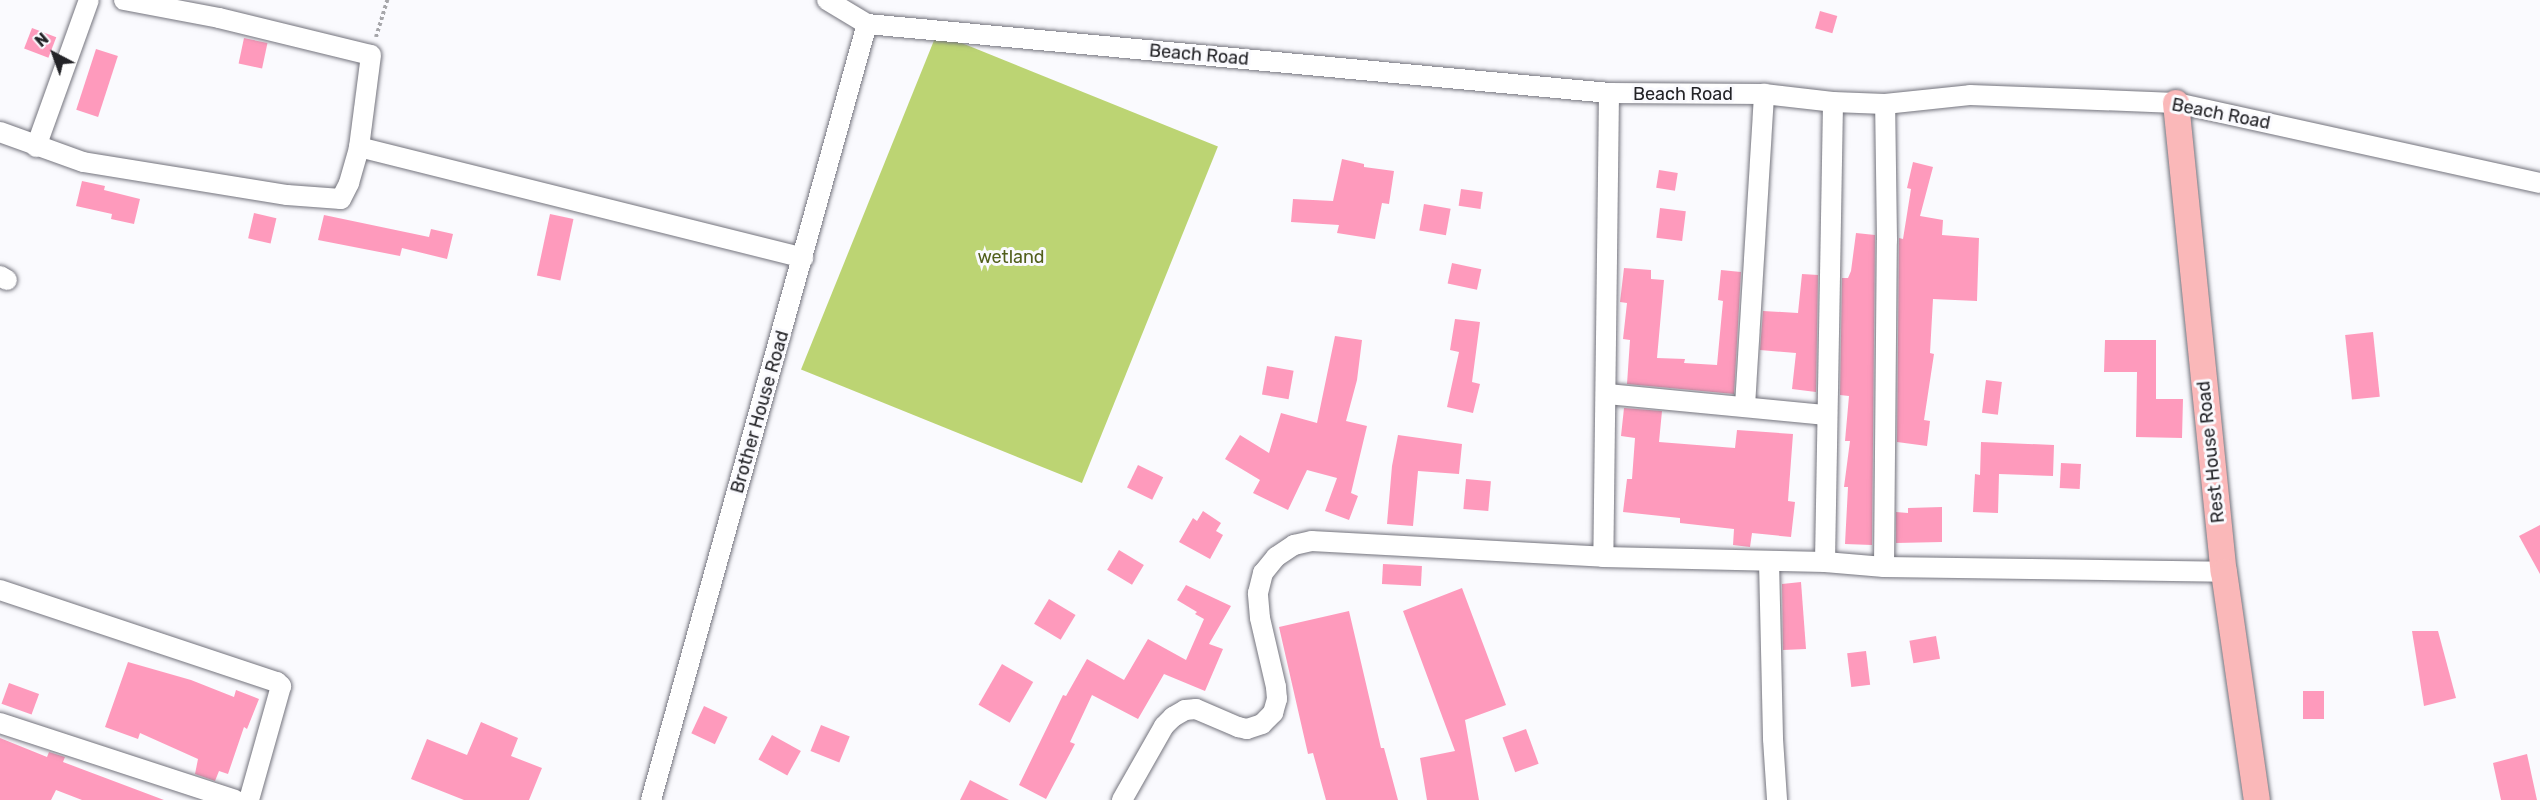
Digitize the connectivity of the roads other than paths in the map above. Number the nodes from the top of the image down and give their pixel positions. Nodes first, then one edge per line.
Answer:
1 (89, 0) edge
2 (123, 0) edge
3 (827, 0) edge
4 (867, 24) junction
5 (1609, 93) junction
6 (1764, 94) junction
7 (1833, 102) junction
8 (2176, 103) junction
9 (1885, 104) junction
10 (0, 132) edge
11 (36, 147) junction
12 (359, 147) junction
13 (2540, 183) edge
14 (803, 258) junction
15 (1607, 394) junction
16 (1745, 406) junction
17 (1827, 415) junction
18 (1603, 557) junction
19 (1769, 561) junction
20 (1825, 562) junction
21 (1884, 567) junction
22 (2224, 572) junction
23 (0, 590) edge
24 (0, 723) edge
25 (235, 800) edge
26 (249, 800) edge
27 (651, 800) edge
28 (1122, 800) edge
29 (1777, 800) edge
30 (2257, 800) edge

1 - 11 street
2 - 12 street
3 - 4 street, Beach Road
4 - 5 street, Beach Road
4 - 14 street, Brother House Road
5 - 6 street, Beach Road
5 - 15 street
6 - 7 street, Beach Road
6 - 16 street
7 - 9 street, Beach Road
7 - 17 street
8 - 9 street, Beach Road
8 - 13 street, Beach Road
8 - 22 main road, Rest House Road
9 - 21 street
10 - 11 street
11 - 12 street
12 - 14 street
14 - 27 street, Brother House Road
15 - 16 street
15 - 18 street
16 - 17 street
17 - 20 street
18 - 19 street
18 - 28 street
19 - 20 street
19 - 29 street
20 - 21 street
21 - 22 street
22 - 30 main road, Rest House Road
23 - 26 street
24 - 25 street

